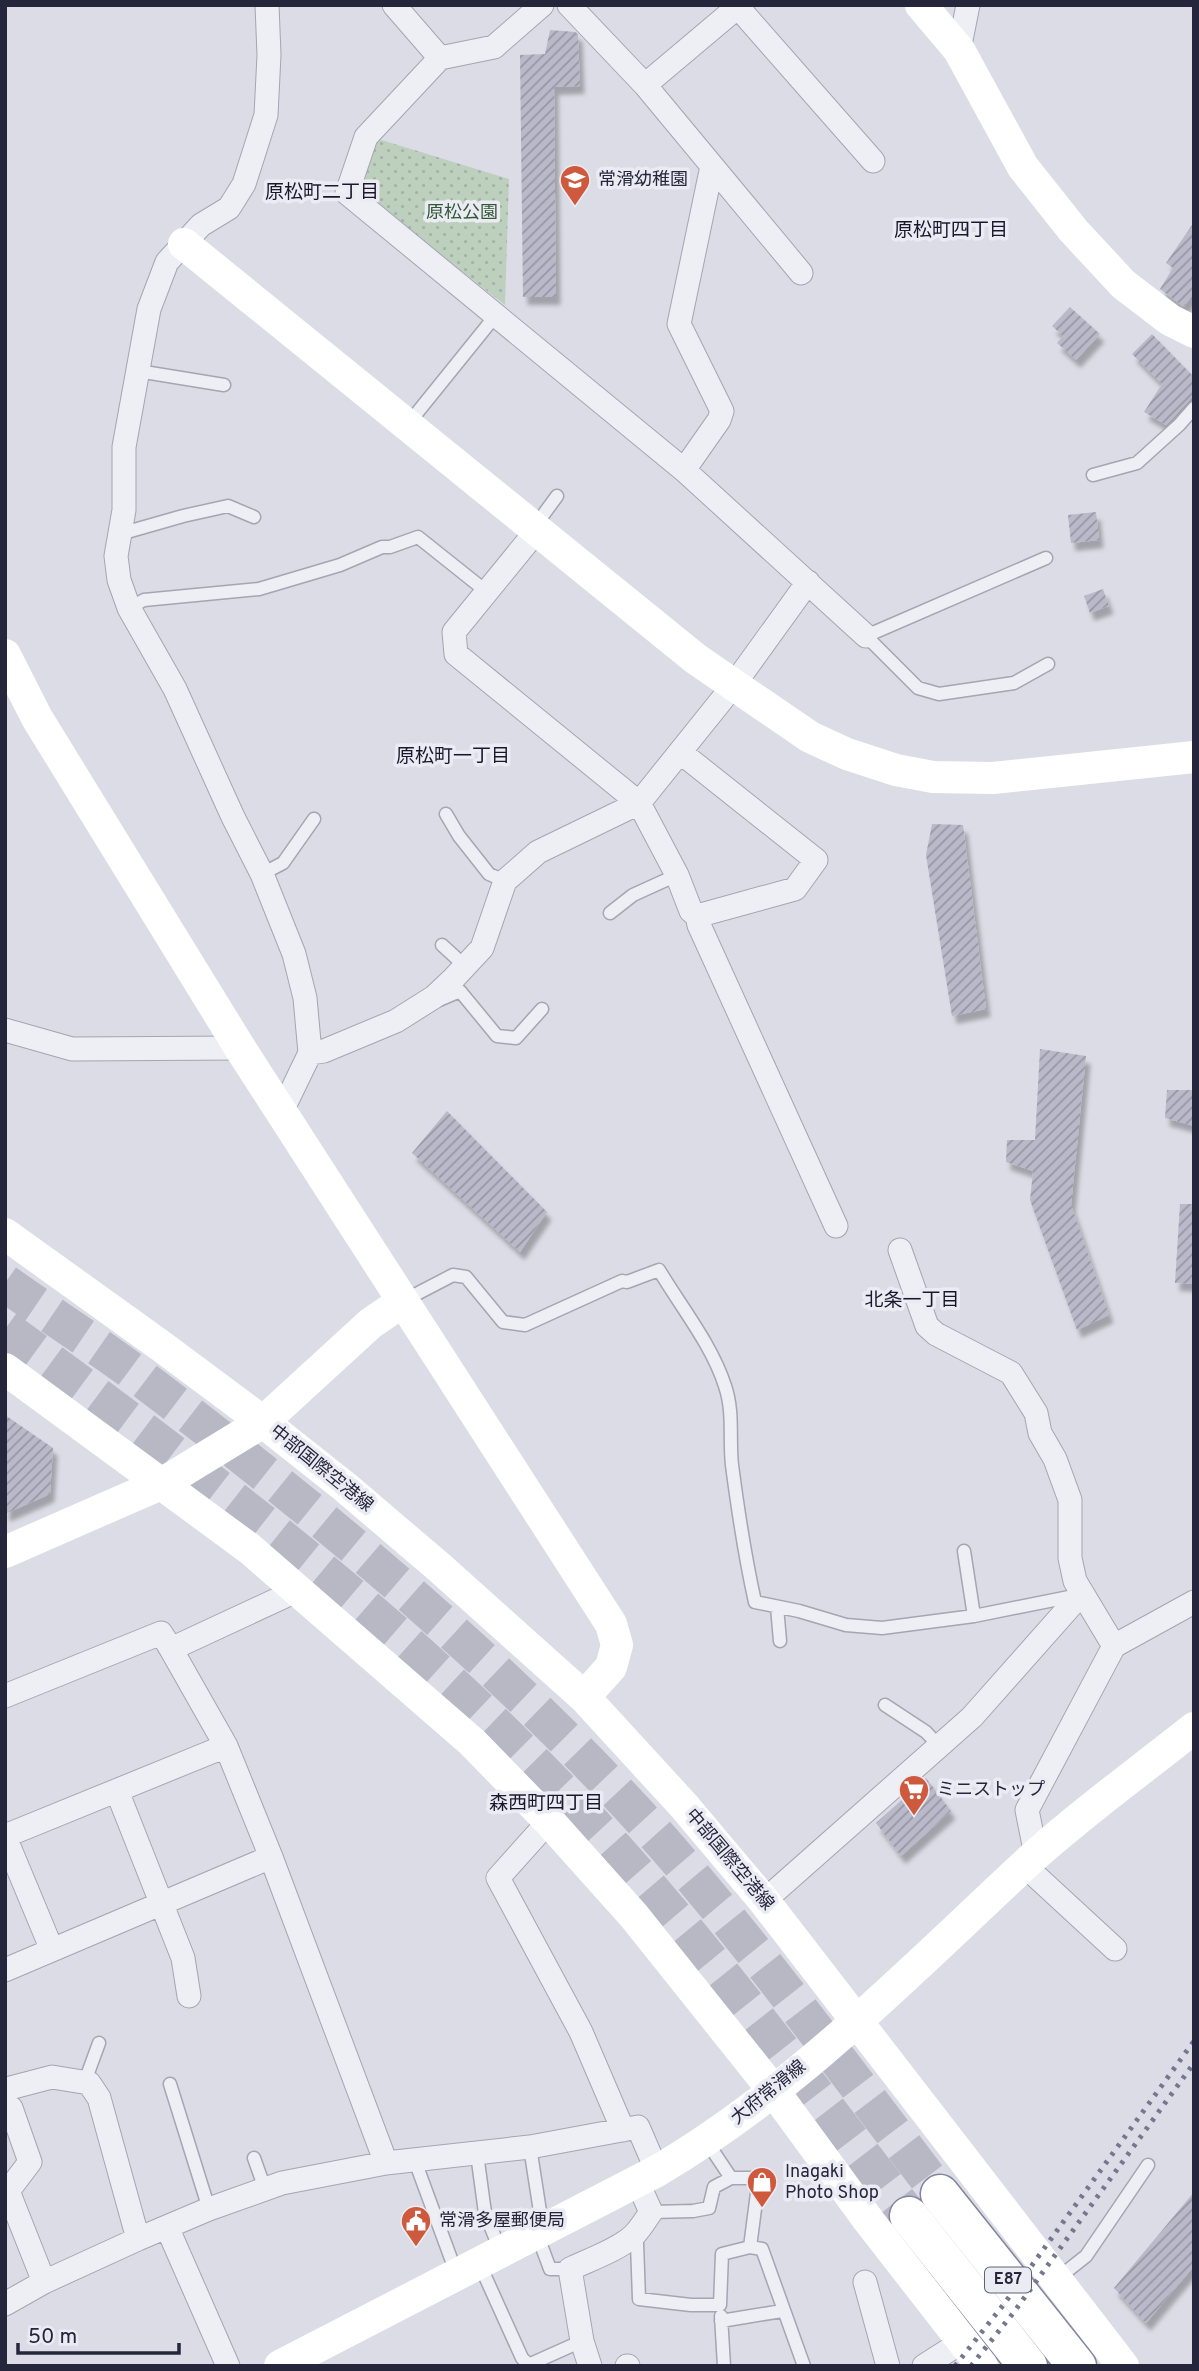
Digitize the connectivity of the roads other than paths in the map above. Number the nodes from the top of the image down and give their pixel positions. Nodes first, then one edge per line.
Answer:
1 (267, 5) edge
2 (394, 5) edge
3 (542, 5) edge
4 (569, 5) edge
5 (921, 5) edge
6 (968, 5) edge
7 (738, 6) edge
8 (960, 50) junction
9 (440, 58) junction
10 (645, 85) junction
11 (873, 161) dead end
12 (712, 166) junction
13 (184, 244) junction
14 (801, 273) dead end
15 (496, 315) junction
16 (1194, 332) edge
17 (138, 371) junction
18 (223, 385) dead end
19 (1194, 408) edge
20 (408, 424) junction
21 (684, 470) junction
22 (1093, 475) dead end
23 (557, 496) dead end
24 (254, 517) dead end
25 (536, 528) junction
26 (121, 531) junction
27 (1046, 558) dead end
28 (808, 582) junction
29 (487, 592) junction
30 (129, 608) junction
31 (866, 636) junction
32 (5, 655) edge
33 (1048, 664) dead end
34 (733, 686) junction
35 (680, 752) junction
36 (1194, 757) edge
37 (639, 803) junction
38 (446, 814) dead end
39 (314, 819) dead end
40 (262, 874) junction
41 (677, 875) junction
42 (505, 881) junction
43 (610, 913) dead end
44 (697, 916) junction
45 (442, 944) dead end
46 (465, 966) junction
47 (434, 997) junction
48 (542, 1009) dead end
49 (5, 1030) edge
50 (240, 1048) junction
51 (310, 1053) junction
52 (282, 1111) junction
53 (836, 1226) dead end
54 (5, 1234) edge
55 (900, 1250) dead end
56 (402, 1302) junction
57 (5, 1369) edge
58 (263, 1422) junction
59 (163, 1483) junction
60 (964, 1550) dead end
61 (5, 1552) edge
62 (298, 1590) junction
63 (1081, 1594) junction
64 (1194, 1602) edge
65 (777, 1607) junction
66 (974, 1616) junction
67 (780, 1641) dead end
68 (1114, 1646) junction
69 (171, 1649) junction
70 (5, 1696) edge
71 (584, 1698) junction
72 (885, 1705) dead end
73 (1194, 1727) edge
74 (226, 1746) junction
75 (940, 1747) junction
76 (117, 1791) junction
77 (549, 1821) junction
78 (5, 1837) edge
79 (271, 1857) junction
80 (1030, 1861) junction
81 (764, 1901) junction
82 (162, 1903) junction
83 (1115, 1949) dead end
84 (52, 1950) junction
85 (5, 1969) edge
86 (189, 1996) dead end
87 (856, 2020) junction
88 (99, 2043) dead end
89 (89, 2083) junction
90 (170, 2084) dead end
91 (773, 2090) junction
92 (8, 2099) edge
93 (623, 2130) junction
94 (706, 2141) junction
95 (530, 2147) junction
96 (477, 2154) junction
97 (254, 2158) dead end
98 (415, 2161) junction
99 (386, 2163) junction
100 (1148, 2165) dead end
101 (647, 2176) junction
102 (731, 2178) junction
103 (265, 2189) junction
104 (940, 2194) tunnel mouth
105 (209, 2210) junction
106 (651, 2212) junction
107 (909, 2217) tunnel mouth
108 (167, 2227) junction
109 (541, 2231) junction
110 (634, 2236) junction
111 (138, 2239) junction
112 (750, 2247) junction
113 (479, 2263) junction
114 (570, 2269) junction
115 (1055, 2280) junction
116 (44, 2282) junction
117 (865, 2282) dead end
118 (5, 2304) edge
119 (720, 2305) junction
120 (782, 2311) junction
121 (721, 2321) junction
122 (582, 2341) junction
123 (963, 2341) junction
124 (528, 2365) edge
125 (228, 2366) edge
126 (280, 2366) edge
127 (590, 2366) edge
128 (724, 2366) edge
129 (804, 2366) edge
130 (888, 2366) edge
131 (924, 2366) edge
132 (982, 2366) edge
133 (1028, 2366) edge
134 (1077, 2366) edge
135 (1123, 2366) edge

1 - 13 street
2 - 9 street
3 - 9 street
4 - 10 street
5 - 8 main road
6 - 8 street
7 - 10 street
7 - 11 street
8 - 16 main road
9 - 15 street
10 - 12 street
12 - 14 street
12 - 21 street
13 - 17 street
13 - 20 main road
15 - 20 lane
15 - 21 street
17 - 18 lane
17 - 26 street
19 - 22 lane
20 - 25 main road
21 - 28 street
23 - 25 lane
24 - 26 lane
25 - 29 street
25 - 34 main road
26 - 30 street
27 - 31 lane
28 - 31 street
28 - 34 street
29 - 30 lane
29 - 37 street
30 - 40 street
31 - 33 lane
32 - 50 main road
34 - 35 street
34 - 36 main road
35 - 37 street
35 - 44 street
37 - 41 street
37 - 42 street
38 - 42 lane
39 - 40 lane
40 - 51 street
41 - 43 lane
41 - 44 street
42 - 46 street
44 - 53 street
45 - 46 lane
46 - 47 street
47 - 48 lane
47 - 51 street
49 - 50 street
50 - 52 main road
51 - 52 street
52 - 56 main road
54 - 58 main road, 中部国際空港線
55 - 63 street
56 - 58 main road
56 - 65 lane
56 - 71 main road
57 - 59 main road
58 - 59 main road, 中部国際空港線
58 - 71 main road, 中部国際空港線
59 - 61 main road, 中部国際空港線
59 - 62 main road
60 - 66 lane
62 - 69 street
62 - 77 main road
63 - 66 lane
63 - 68 street
63 - 75 street
64 - 68 street
65 - 66 lane
65 - 67 lane
68 - 80 street
69 - 70 street
69 - 74 street
71 - 81 main road, 中部国際空港線
72 - 75 lane
73 - 80 main road, 大府常滑線
74 - 76 street
74 - 79 street
75 - 81 street
76 - 78 street
76 - 82 street
77 - 91 main road
77 - 93 street
78 - 84 street
79 - 82 street
79 - 99 street
80 - 83 street
80 - 87 main road, 大府常滑線
81 - 87 main road, 中部国際空港線
82 - 84 street
82 - 86 street
84 - 85 street
87 - 91 main road, 大府常滑線
87 - 115 main road, 中部国際空港線
88 - 89 lane
89 - 92 street
89 - 111 street
90 - 105 lane
91 - 94 main road, 大府常滑線
91 - 123 main road
92 - 116 street
93 - 95 street
93 - 101 street
94 - 101 main road, 大府常滑線
94 - 102 lane
95 - 96 street
95 - 109 lane
96 - 98 street
96 - 113 lane
97 - 103 lane
98 - 99 street
98 - 113 lane
99 - 103 street
100 - 115 lane
101 - 106 street
101 - 109 main road, 大府常滑線
102 - 106 lane
102 - 112 lane
103 - 105 street
104 - 134 highway, E87
105 - 108 street
106 - 110 street
107 - 133 highway, E87
108 - 111 street
108 - 125 street
109 - 113 main road, 大府常滑線
109 - 114 lane
110 - 114 street
110 - 119 lane
111 - 116 street
112 - 119 lane
112 - 120 lane
113 - 124 lane
113 - 126 main road, 大府常滑線
114 - 122 street
115 - 135 main road, 中部国際空港線
116 - 118 street
117 - 130 street
119 - 121 lane
120 - 121 lane
120 - 129 lane
121 - 128 lane
122 - 124 lane
122 - 127 street
123 - 131 street
123 - 132 main road

